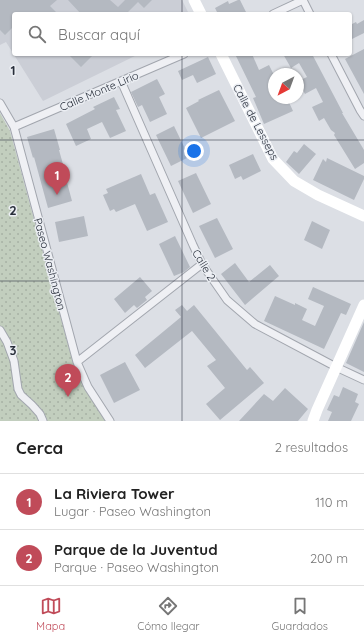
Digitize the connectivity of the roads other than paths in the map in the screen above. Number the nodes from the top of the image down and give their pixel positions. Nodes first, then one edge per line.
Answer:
1 (194, 0) edge
2 (303, 0) edge
3 (200, 12) edge
4 (277, 12) edge
5 (309, 12) edge
6 (179, 56) edge
7 (222, 56) edge
8 (332, 56) edge
9 (121, 81) junction
10 (0, 103) edge
11 (364, 116) edge
12 (14, 128) junction
13 (364, 216) edge
14 (202, 264) junction
15 (364, 305) edge
16 (0, 330) edge
17 (76, 362) junction
18 (336, 367) junction
19 (364, 380) edge
20 (43, 421) edge
21 (110, 421) edge
22 (313, 421) edge

1 - 3 main road
2 - 4 street
2 - 5 street
6 - 9 street, Calle Monte Lirio
7 - 13 main road, Calle de Lesseps
8 - 11 street
9 - 12 street, Calle Monte Lirio
9 - 14 street, Calle 2
10 - 12 street, Paseo Washington
12 - 17 street, Paseo Washington
14 - 17 street
14 - 18 street, Calle 2
15 - 18 main road
16 - 20 street
17 - 21 street, Paseo Washington
18 - 19 street, Calle 2
18 - 22 main road

